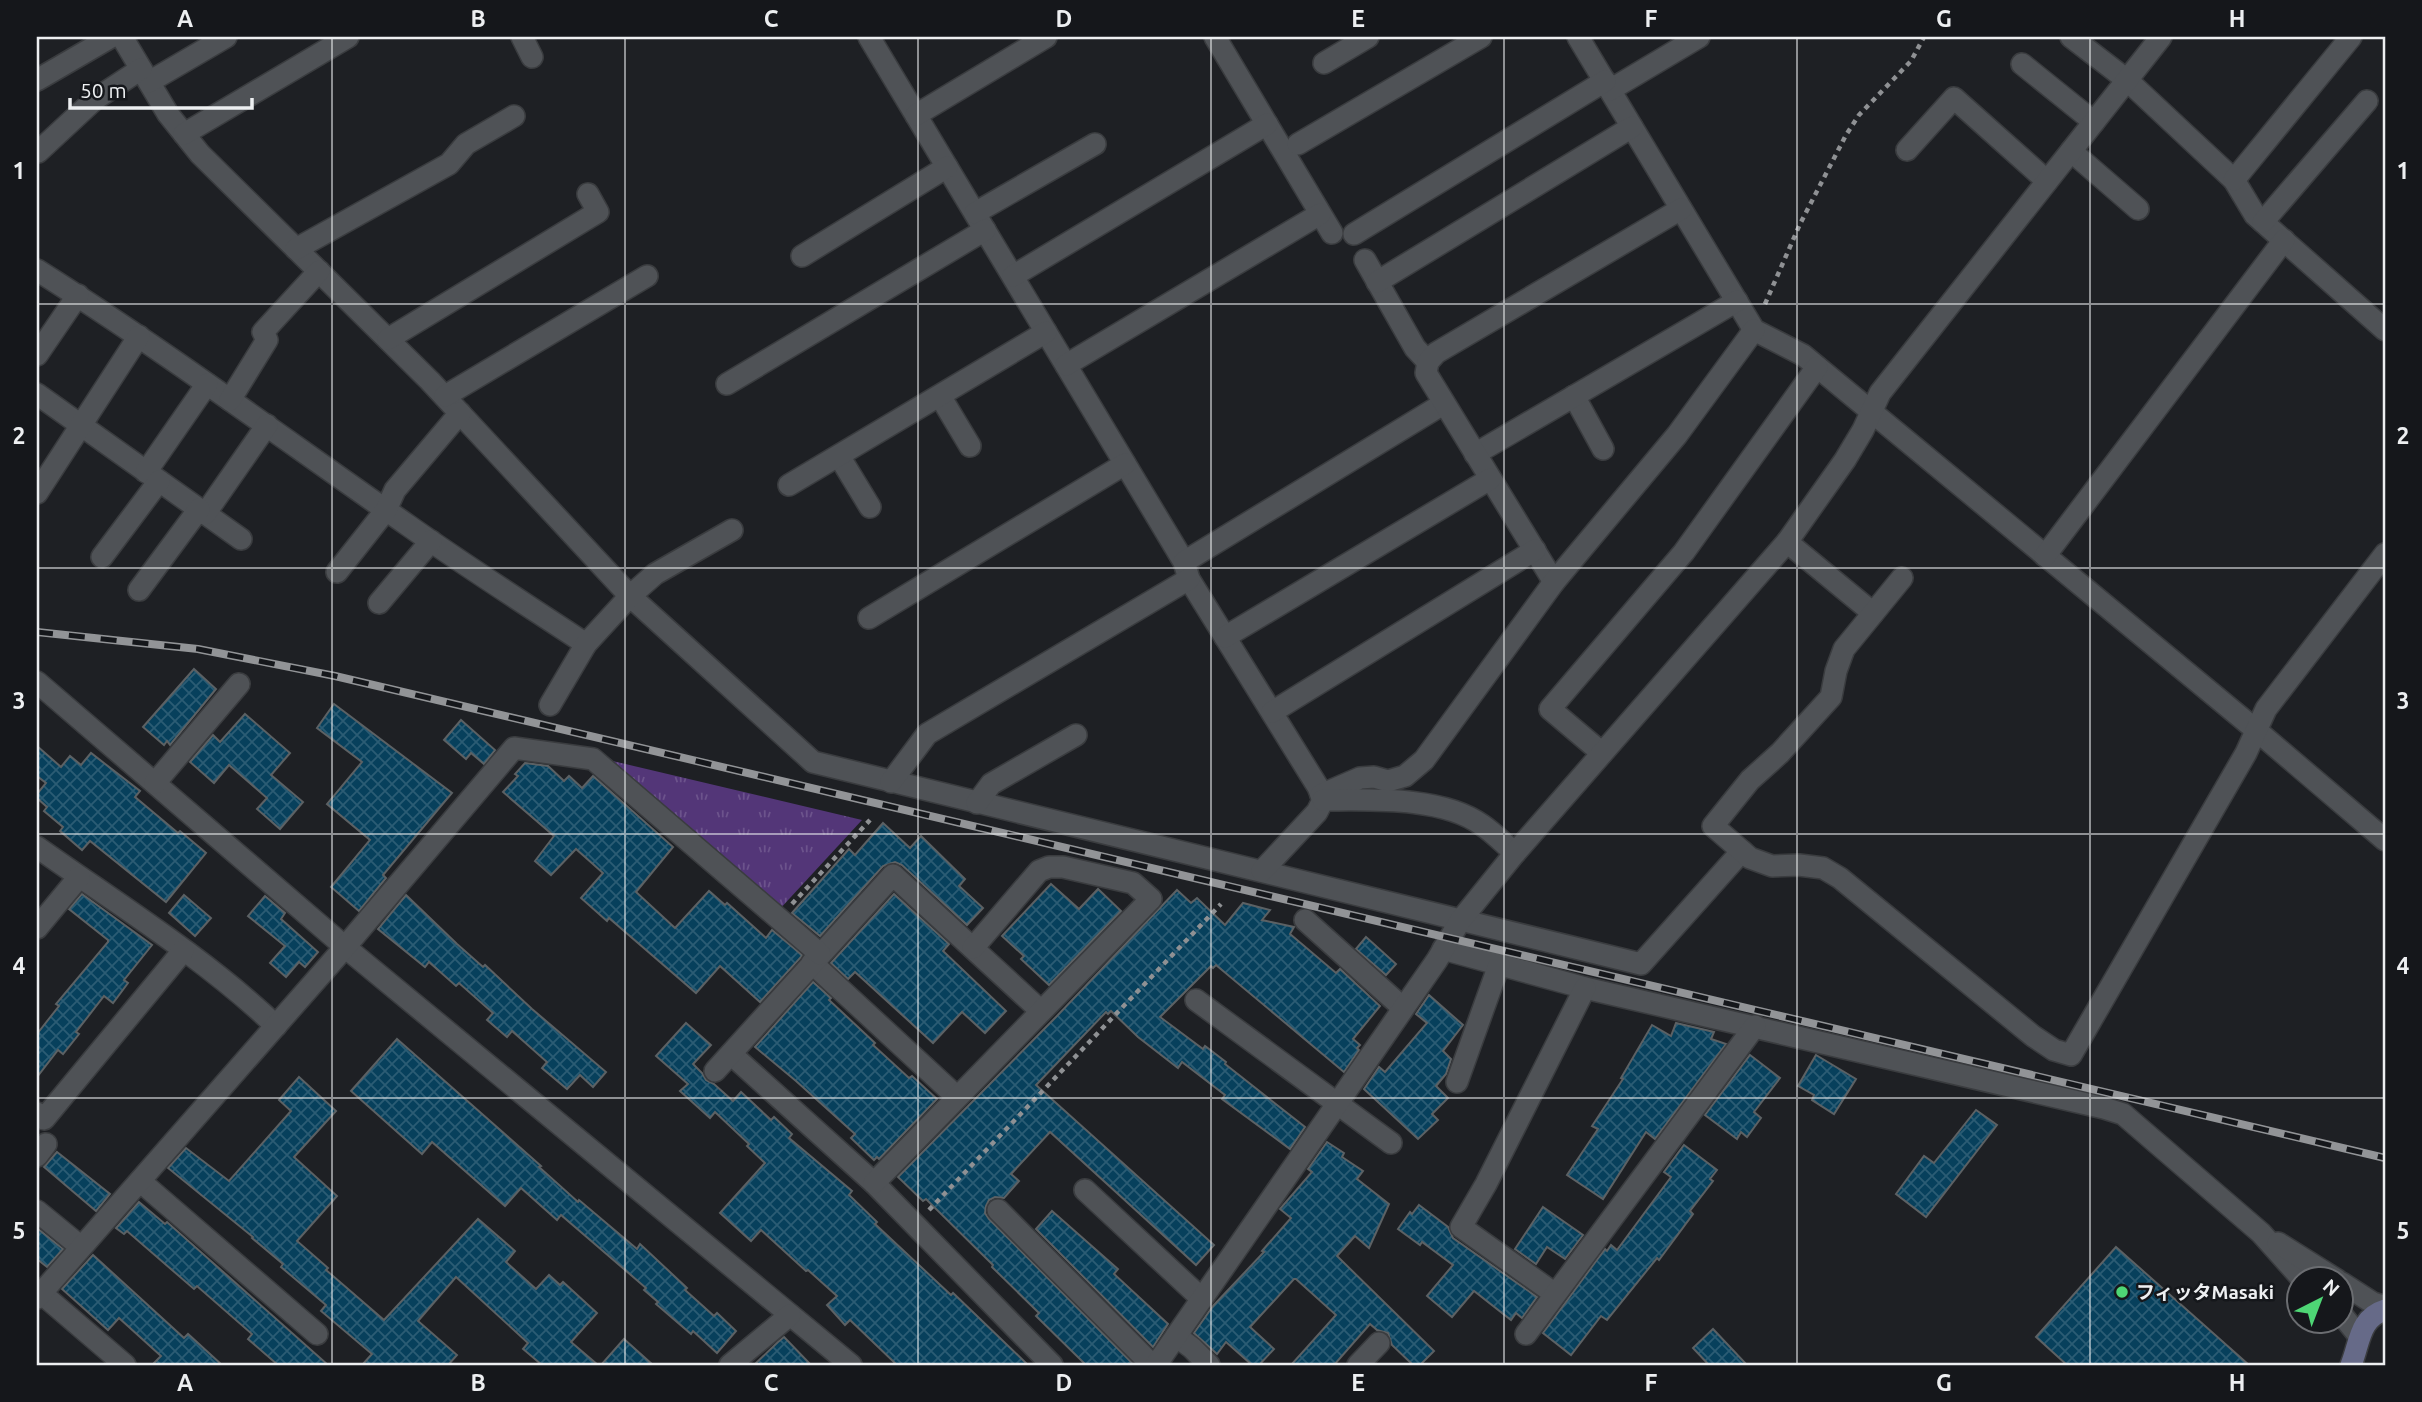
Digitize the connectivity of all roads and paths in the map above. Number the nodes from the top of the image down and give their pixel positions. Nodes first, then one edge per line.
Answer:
1 (111, 37) edge
2 (122, 37) edge
3 (226, 37) edge
4 (348, 37) edge
5 (522, 37) edge
6 (869, 37) edge
7 (1046, 37) edge
8 (1215, 37) edge
9 (1368, 37) edge
10 (1481, 37) edge
11 (1578, 37) edge
12 (1699, 37) edge
13 (1924, 37) edge
14 (2071, 37) edge
15 (2161, 37) edge
16 (2351, 37) edge
17 (532, 57) dead end
18 (1324, 64) dead end
19 (2022, 64) dead end
20 (145, 76) junction
21 (37, 80) edge
22 (2127, 80) junction
23 (1607, 86) junction
24 (2367, 101) dead end
25 (916, 115) junction
26 (514, 116) dead end
27 (2094, 122) junction
28 (1267, 124) junction
29 (1632, 127) junction
30 (184, 134) junction
31 (1095, 144) dead end
32 (1298, 144) dead end
33 (1907, 150) dead end
34 (2071, 150) junction
35 (38, 152) edge
36 (947, 167) junction
37 (2234, 180) junction
38 (2047, 181) junction
39 (588, 194) dead end
40 (1681, 209) junction
41 (2138, 209) dead end
42 (1320, 214) junction
43 (980, 221) junction
44 (2263, 222) junction
45 (1332, 233) dead end
46 (1354, 234) dead end
47 (2284, 240) junction
48 (296, 248) junction
49 (802, 256) dead end
50 (1365, 260) dead end
51 (37, 270) edge
52 (319, 271) junction
53 (648, 276) dead end
54 (1013, 276) junction
55 (1377, 282) junction
56 (78, 295) junction
57 (1737, 301) junction
58 (1754, 330) junction
59 (2385, 330) edge
60 (1046, 332) junction
61 (139, 336) junction
62 (388, 339) junction
63 (37, 355) edge
64 (1428, 362) junction
65 (1066, 365) junction
66 (1817, 367) junction
67 (207, 384) junction
68 (727, 384) dead end
69 (37, 394) edge
70 (940, 396) junction
71 (1573, 396) junction
72 (445, 397) junction
73 (230, 400) junction
74 (1443, 404) junction
75 (1871, 412) junction
76 (460, 413) junction
77 (80, 425) junction
78 (267, 425) junction
79 (970, 446) dead end
80 (1603, 449) dead end
81 (1475, 454) junction
82 (839, 456) junction
83 (1125, 464) junction
84 (153, 477) junction
85 (1490, 479) junction
86 (789, 485) dead end
87 (37, 493) edge
88 (870, 507) dead end
89 (386, 510) junction
90 (202, 511) junction
91 (732, 530) dead end
92 (241, 539) dead end
93 (431, 541) junction
94 (1787, 542) junction
95 (1535, 550) junction
96 (2385, 554) edge
97 (2045, 556) junction
98 (102, 557) dead end
99 (1187, 570) junction
100 (337, 572) dead end
101 (1902, 578) dead end
102 (1554, 582) junction
103 (139, 590) dead end
104 (630, 596) junction
105 (379, 603) dead end
106 (1873, 613) junction
107 (869, 618) dead end
108 (1225, 637) junction
109 (586, 644) junction
110 (37, 682) edge
111 (239, 684) dead end
112 (551, 705) dead end
113 (1272, 712) junction
114 (2256, 730) junction
115 (1076, 736) dead end
116 (1602, 753) junction
117 (891, 782) junction
118 (155, 783) junction
119 (1322, 797) junction
120 (977, 803) junction
121 (870, 820) dead end
122 (2385, 840) edge
123 (37, 847) edge
124 (1742, 851) junction
125 (1515, 853) junction
126 (1262, 871) junction
127 (79, 877) junction
128 (1221, 904) dead end
129 (779, 919) junction
130 (1305, 920) dead end
131 (1460, 921) junction
132 (37, 928) edge
133 (345, 947) junction
134 (973, 948) junction
135 (1443, 949) junction
136 (183, 951) junction
137 (816, 958) junction
138 (1499, 965) junction
139 (1585, 988) junction
140 (1196, 1000) dead end
141 (1404, 1008) junction
142 (1041, 1012) junction
143 (276, 1026) junction
144 (1755, 1026) junction
145 (731, 1054) junction
146 (716, 1071) dead end
147 (1457, 1082) dead end
148 (957, 1097) junction
149 (1336, 1105) junction
150 (37, 1113) edge
151 (1391, 1143) dead end
152 (140, 1181) junction
153 (874, 1183) junction
154 (1085, 1191) dead end
155 (998, 1210) dead end
156 (37, 1212) edge
157 (915, 1225) junction
158 (2261, 1233) junction
159 (82, 1247) junction
160 (2292, 1266) edge
161 (2316, 1266) edge
162 (41, 1287) edge
163 (2356, 1292) edge
164 (1555, 1294) junction
165 (1202, 1299) junction
166 (2385, 1309) edge
167 (790, 1315) junction
168 (317, 1334) dead end
169 (1526, 1335) dead end
170 (1176, 1336) junction
171 (2356, 1336) edge
172 (2359, 1340) junction
173 (1379, 1343) dead end
174 (125, 1365) edge
175 (730, 1365) edge
176 (851, 1365) edge
177 (1052, 1365) edge
178 (1154, 1365) edge
179 (1209, 1365) edge
180 (1358, 1365) edge
181 (2351, 1365) edge
182 (2367, 1365) edge

1 - 21 street
2 - 20 street
3 - 20 street
4 - 30 street
5 - 17 street
6 - 25 street
7 - 25 street
8 - 28 street
9 - 18 street
10 - 32 street
11 - 23 street
12 - 23 street
13 - 58 path
14 - 22 street
15 - 22 street
16 - 37 street
19 - 27 street
20 - 30 street
20 - 35 street
22 - 27 street
22 - 37 street
23 - 29 street
23 - 46 street
24 - 44 street
25 - 36 street
26 - 48 street
27 - 34 street
28 - 42 street
28 - 54 street
29 - 40 street
29 - 55 street
30 - 48 street
31 - 43 street
33 - 38 street
34 - 38 street
34 - 41 street
36 - 43 street
36 - 49 street
37 - 44 street
38 - 75 street
39 - 62 street
40 - 57 street
40 - 64 street
42 - 45 street
42 - 65 street
43 - 54 street
43 - 68 street
44 - 47 street
47 - 59 street
47 - 97 street
48 - 52 street
50 - 55 street
51 - 56 street
52 - 62 street
52 - 73 street
53 - 72 street
54 - 60 street
55 - 64 street
56 - 61 street
56 - 63 street
57 - 58 street
57 - 71 street
58 - 66 street
58 - 102 street
60 - 65 street
60 - 70 street
61 - 67 street
61 - 77 street
62 - 72 street
64 - 74 street
65 - 83 street
66 - 75 street
66 - 116 street
67 - 73 street
67 - 84 street
69 - 77 street
70 - 79 street
70 - 82 street
71 - 80 street
71 - 81 street
72 - 76 street
73 - 78 street
74 - 81 street
74 - 99 street
75 - 94 street
75 - 97 street
76 - 89 street
76 - 104 street
77 - 84 street
77 - 87 street
78 - 89 street
78 - 90 street
81 - 85 street
82 - 86 street
82 - 88 street
83 - 99 street
83 - 107 street
84 - 90 street
84 - 98 street
85 - 95 street
85 - 108 street
89 - 93 street
89 - 100 street
90 - 92 street
90 - 103 street
91 - 104 street
93 - 105 street
93 - 109 street
94 - 106 street
94 - 116 street
95 - 102 street
95 - 113 street
96 - 114 street
97 - 114 street
99 - 108 street
99 - 117 street
101 - 106 street
102 - 119 street
104 - 109 street
104 - 117 street
106 - 124 street
108 - 113 street
109 - 112 street
110 - 118 street
111 - 118 street
113 - 119 street
114 - 122 street
114 - 124 street
115 - 120 street
116 - 125 street
117 - 120 street
118 - 133 street
119 - 125 street
119 - 126 street
120 - 126 street
121 - 129 path
123 - 127 street
124 - 131 street
125 - 131 street
126 - 131 street
127 - 132 street
127 - 136 street
128 - 157 path
129 - 133 street
129 - 137 street
130 - 141 street
131 - 135 street
133 - 143 street
133 - 167 street
134 - 137 street
134 - 142 street
134 - 142 street
135 - 138 street
135 - 141 street
136 - 143 street
136 - 150 street
137 - 145 street
137 - 148 street
138 - 139 street
138 - 147 street
139 - 144 street
139 - 164 street
140 - 149 street
141 - 149 street
142 - 148 street
143 - 152 street
144 - 158 street
144 - 164 street
145 - 146 street
145 - 153 street
148 - 153 street
149 - 151 street
149 - 165 street
152 - 159 street
152 - 168 street
153 - 157 street
154 - 165 street
155 - 178 street
156 - 159 street
157 - 177 street
158 - 160 street
158 - 161 street
159 - 162 street
162 - 174 street
163 - 166 street
164 - 169 street
165 - 170 street
166 - 172 street
167 - 175 street
167 - 176 street
170 - 178 street
170 - 179 street
171 - 172 street
172 - 181 street
172 - 182 street
173 - 180 street

